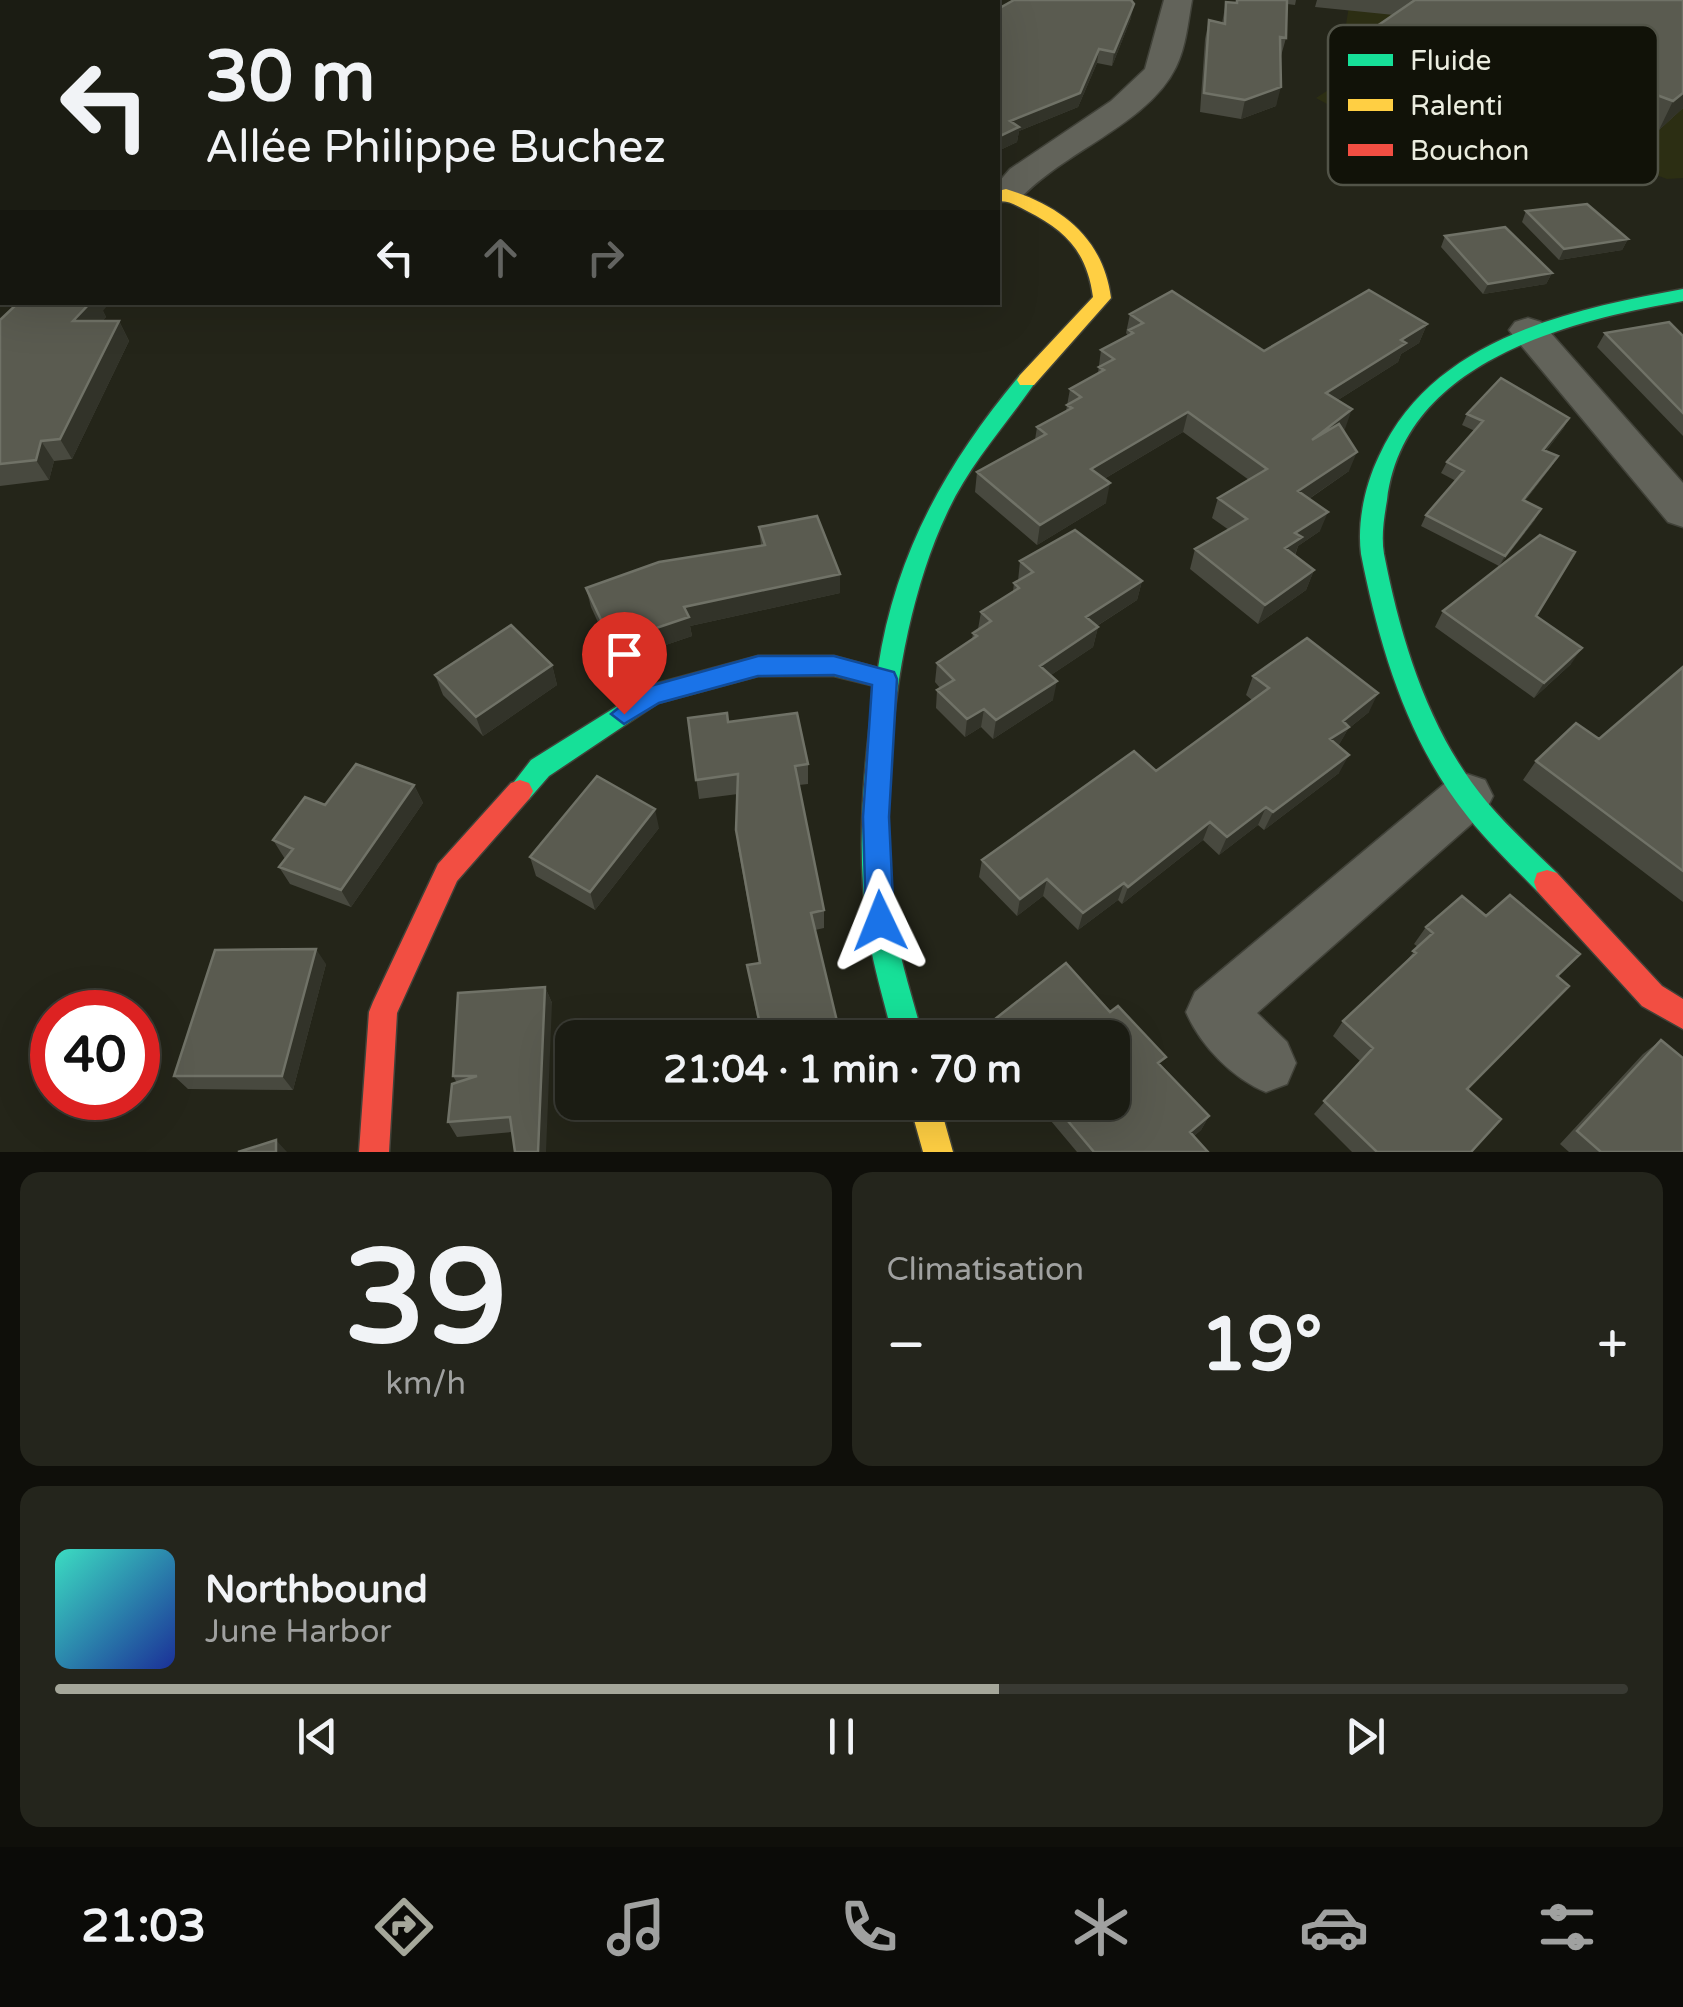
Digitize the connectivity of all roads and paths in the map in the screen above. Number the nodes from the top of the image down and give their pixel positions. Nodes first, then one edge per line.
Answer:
1 (1178, 0) edge
2 (1002, 195) edge
3 (1683, 295) edge
4 (1528, 330) junction
5 (1683, 512) edge
6 (885, 679) junction
7 (1466, 796) junction
8 (1683, 1015) edge
9 (904, 1020) edge
10 (1266, 1063) dead end
11 (929, 1120) edge
12 (374, 1152) edge
13 (938, 1152) edge

1 - 2 street
2 - 6 street
3 - 4 street
4 - 5 street
4 - 7 street
6 - 9 street
6 - 12 street
7 - 8 street
7 - 10 street
11 - 13 street

